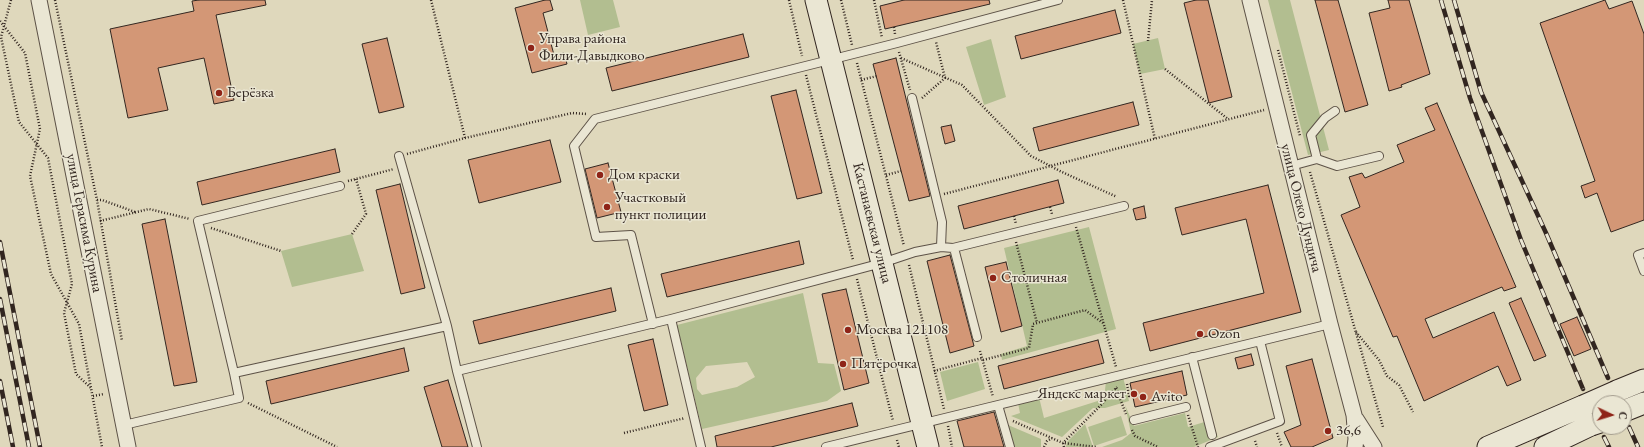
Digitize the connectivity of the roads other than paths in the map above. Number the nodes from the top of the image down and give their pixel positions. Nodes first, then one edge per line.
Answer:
1 (39, 0) edge
2 (816, 0) edge
3 (1058, 0) edge
4 (1250, 0) edge
5 (831, 59) junction
6 (913, 102) road end
7 (1335, 111) dead end
8 (399, 156) road end
9 (1379, 156) dead end
10 (1317, 160) junction
11 (1290, 166) junction
12 (340, 186) dead end
13 (1124, 206) road end
14 (941, 247) junction
15 (954, 248) junction
16 (1644, 253) edge
17 (882, 263) junction
18 (1644, 271) edge
19 (671, 319) junction
20 (653, 324) junction
21 (1330, 324) junction
22 (448, 326) junction
23 (977, 337) dead end
24 (1260, 342) junction
25 (1192, 357) junction
26 (457, 371) junction
27 (234, 373) junction
28 (1644, 380) edge
29 (996, 405) junction
30 (1186, 407) road end
31 (1354, 415) junction
32 (1134, 420) dead end
33 (922, 423) junction
34 (124, 425) junction
35 (1592, 426) edge
36 (1212, 435) dead end
37 (128, 447) edge
38 (477, 447) edge
39 (701, 447) edge
40 (826, 447) edge
41 (928, 447) edge
42 (1010, 447) edge
43 (1210, 447) edge
44 (1356, 447) edge
45 (1374, 447) edge
46 (1488, 447) edge
47 (1545, 447) edge

1 - 34 street, улица Герасима Курина
2 - 5 street, Кастанаевская улица
3 - 5 lane
4 - 11 street, улица Олеко Дундича
5 - 17 street, Кастанаевская улица
5 - 20 lane
6 - 14 lane
7 - 10 lane
8 - 22 lane
9 - 10 lane
10 - 11 lane
11 - 21 street, улица Олеко Дундича
12 - 27 lane
13 - 15 lane
14 - 15 lane
14 - 17 lane
15 - 23 lane
16 - 18 lane
17 - 19 lane
17 - 33 street, Кастанаевская улица
19 - 20 lane
19 - 39 lane
20 - 26 lane
21 - 24 lane
21 - 31 street, улица Олеко Дундича
22 - 26 lane
22 - 27 lane
24 - 25 lane
24 - 43 lane
25 - 29 lane
25 - 36 lane
26 - 38 lane
27 - 34 lane
28 - 46 street, bridge
29 - 33 lane
29 - 42 lane
30 - 32 lane
31 - 44 street, улица Олеко Дундича
31 - 45 street, улица Олеко Дундича
33 - 40 lane
33 - 41 street, Кастанаевская улица
34 - 37 street, улица Герасима Курина
35 - 47 street

